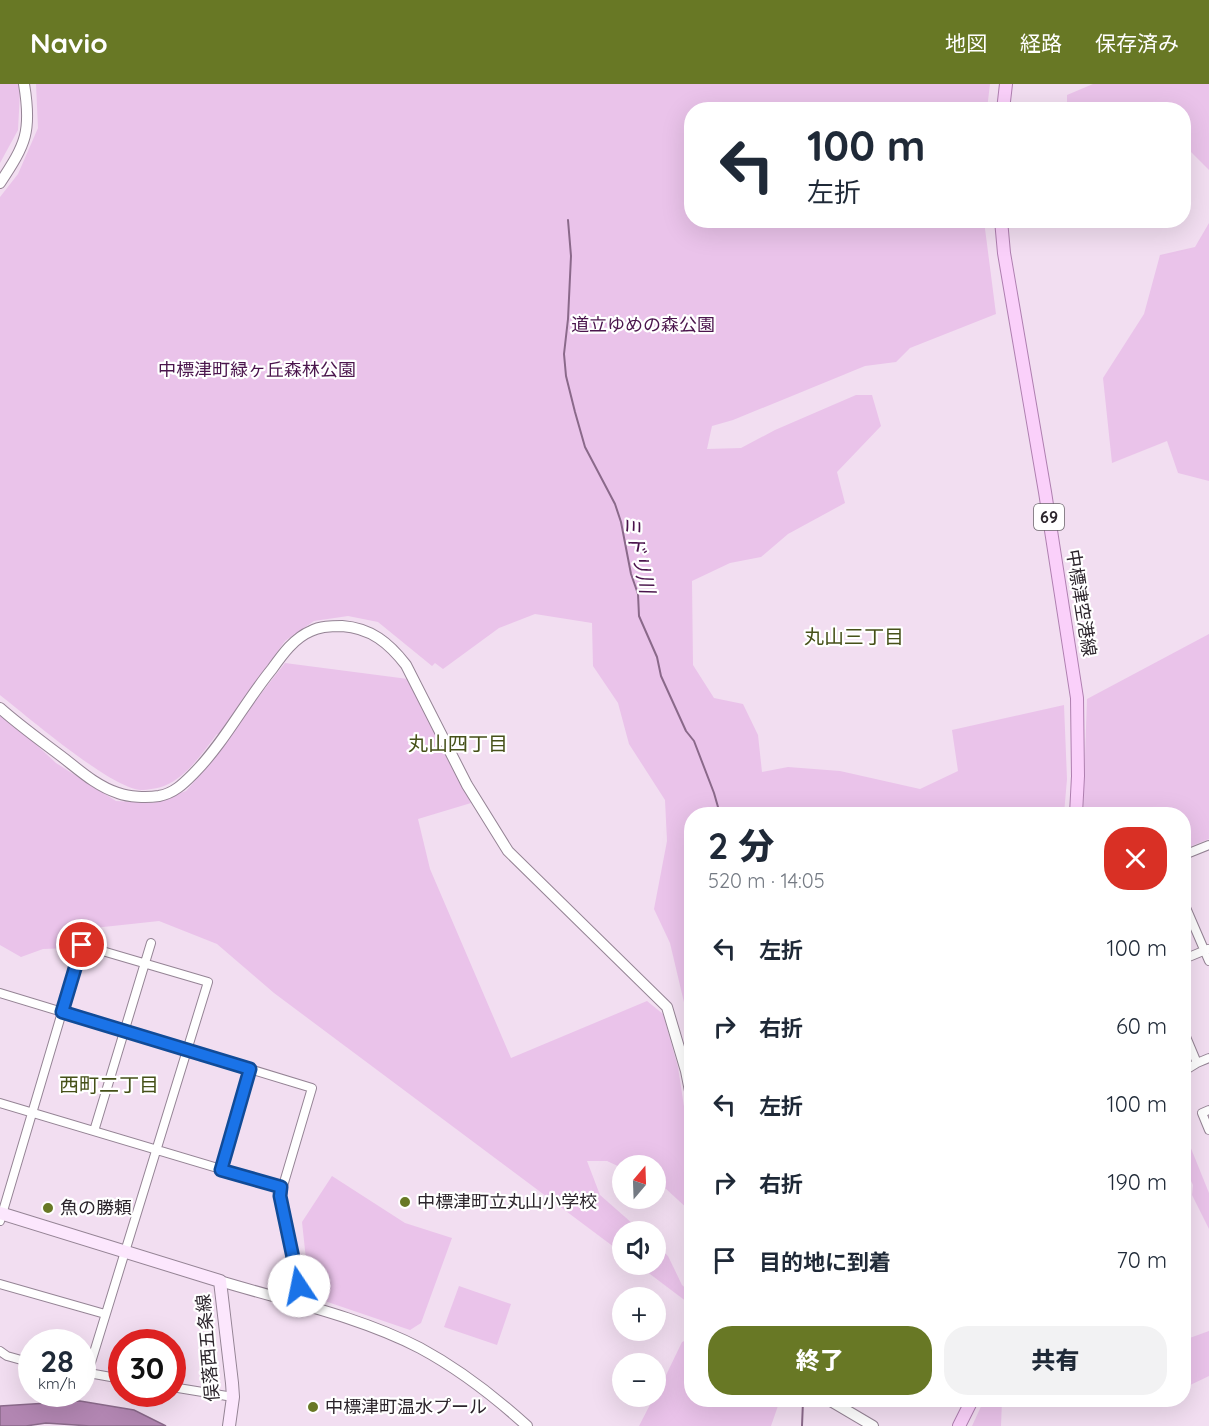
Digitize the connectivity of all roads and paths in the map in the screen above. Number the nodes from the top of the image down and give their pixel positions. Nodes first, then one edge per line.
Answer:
1 (24, 84) edge
2 (1006, 84) edge
3 (1004, 102) edge
4 (0, 183) edge
5 (1002, 228) edge
6 (0, 708) edge
7 (1076, 807) edge
8 (1209, 845) edge
9 (1191, 852) edge
10 (1191, 917) edge
11 (151, 943) dead end
12 (1207, 949) edge
13 (1191, 957) edge
14 (1209, 961) edge
15 (145, 963) junction
16 (0, 993) edge
17 (62, 1012) junction
18 (124, 1031) junction
19 (1191, 1049) edge
20 (186, 1050) junction
21 (1209, 1058) edge
22 (1197, 1063) junction
23 (684, 1066) edge
24 (1191, 1067) edge
25 (250, 1069) junction
26 (0, 1103) edge
27 (1209, 1110) edge
28 (32, 1112) junction
29 (1209, 1130) edge
30 (94, 1131) junction
31 (157, 1150) junction
32 (221, 1170) junction
33 (281, 1187) junction
34 (1, 1216) edge
35 (125, 1251) junction
36 (220, 1281) junction
37 (0, 1284) edge
38 (302, 1305) junction
39 (105, 1314) junction
40 (96, 1340) edge
41 (0, 1351) edge
42 (18, 1359) edge
43 (186, 1389) edge
44 (233, 1397) junction
45 (841, 1407) edge
46 (968, 1407) edge
47 (229, 1426) edge
48 (527, 1426) edge
49 (873, 1426) edge
50 (959, 1426) edge

1 - 4 street
2 - 3 main road
5 - 7 main road, 中標津空港線 / 69
6 - 23 street
8 - 9 street
10 - 12 street
11 - 15 street
12 - 13 street
12 - 14 street
15 - 17 street
15 - 18 street
15 - 20 street
16 - 17 street
17 - 18 street
17 - 28 street
18 - 20 street
18 - 30 street
19 - 22 street
20 - 25 street
20 - 31 street
21 - 22 street
22 - 24 street
25 - 32 street
25 - 33 street
26 - 28 street
27 - 29 street
28 - 30 street
28 - 34 street
30 - 31 street
31 - 32 street
31 - 35 street
32 - 33 street
33 - 38 street
34 - 35 main road, 俣落西五条線
35 - 36 main road, 俣落西五条線
35 - 39 street
36 - 38 street
36 - 44 main road, 俣落西五条線
37 - 39 street
38 - 48 street
39 - 40 street
41 - 42 street
43 - 44 street
44 - 47 main road, 俣落西五条線
45 - 49 street
46 - 50 main road

